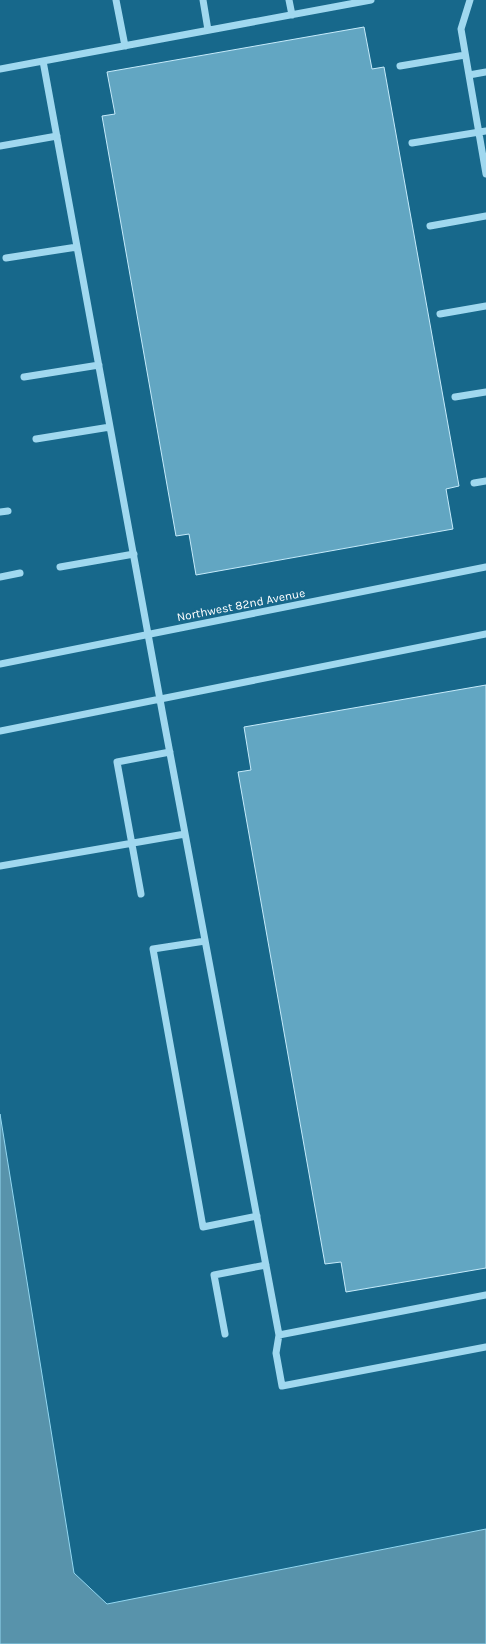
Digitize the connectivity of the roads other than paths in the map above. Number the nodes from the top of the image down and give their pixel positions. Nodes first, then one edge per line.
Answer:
1 (116, 0) edge
2 (203, 0) edge
3 (290, 0) edge
4 (371, 0) edge
5 (470, 0) edge
6 (292, 15) junction
7 (208, 30) junction
8 (125, 46) junction
9 (465, 55) junction
10 (43, 61) junction
11 (400, 66) dead end
12 (0, 69) edge
13 (486, 72) edge
14 (469, 75) junction
15 (482, 131) edge
16 (57, 136) junction
17 (412, 143) dead end
18 (0, 146) edge
19 (486, 174) edge
20 (486, 216) edge
21 (430, 226) dead end
22 (77, 247) junction
23 (6, 258) dead end
24 (486, 306) edge
25 (440, 314) dead end
26 (99, 365) junction
27 (24, 377) dead end
28 (486, 392) edge
29 (455, 397) dead end
30 (110, 427) junction
31 (36, 439) dead end
32 (486, 481) edge
33 (474, 483) dead end
34 (8, 511) dead end
35 (0, 512) edge
36 (134, 554) junction
37 (60, 567) dead end
38 (486, 567) edge
39 (20, 573) dead end
40 (0, 577) edge
41 (149, 634) junction
42 (486, 634) edge
43 (0, 664) edge
44 (160, 699) junction
45 (0, 731) edge
46 (170, 752) junction
47 (185, 834) junction
48 (131, 843) junction
49 (0, 866) edge
50 (141, 894) dead end
51 (205, 941) junction
52 (257, 1216) junction
53 (266, 1265) junction
54 (486, 1294) edge
55 (225, 1334) dead end
56 (280, 1335) junction
57 (486, 1347) edge

1 - 8 street
2 - 7 street
3 - 6 street
4 - 6 street
5 - 9 street
6 - 7 street
7 - 8 street
8 - 10 street
9 - 11 street
9 - 14 street
10 - 12 street
10 - 16 street
13 - 14 street
14 - 15 street
15 - 17 street
15 - 19 street
16 - 18 street
16 - 22 street
20 - 21 street
22 - 23 street
22 - 26 street
24 - 25 street
26 - 27 street
26 - 30 street
28 - 29 street
30 - 31 street
30 - 36 street
32 - 33 street
34 - 35 street
36 - 37 street
36 - 41 street
38 - 41 street, Northwest 82nd Avenue
39 - 40 street
41 - 43 street, Northwest 82nd Avenue
41 - 44 street
42 - 44 street
44 - 45 street
44 - 46 street
46 - 47 street
46 - 48 street
47 - 48 street
47 - 51 street
48 - 49 street
48 - 50 street
51 - 52 street
51 - 52 street
52 - 53 street
53 - 55 street
53 - 56 street
54 - 56 street
56 - 57 street

